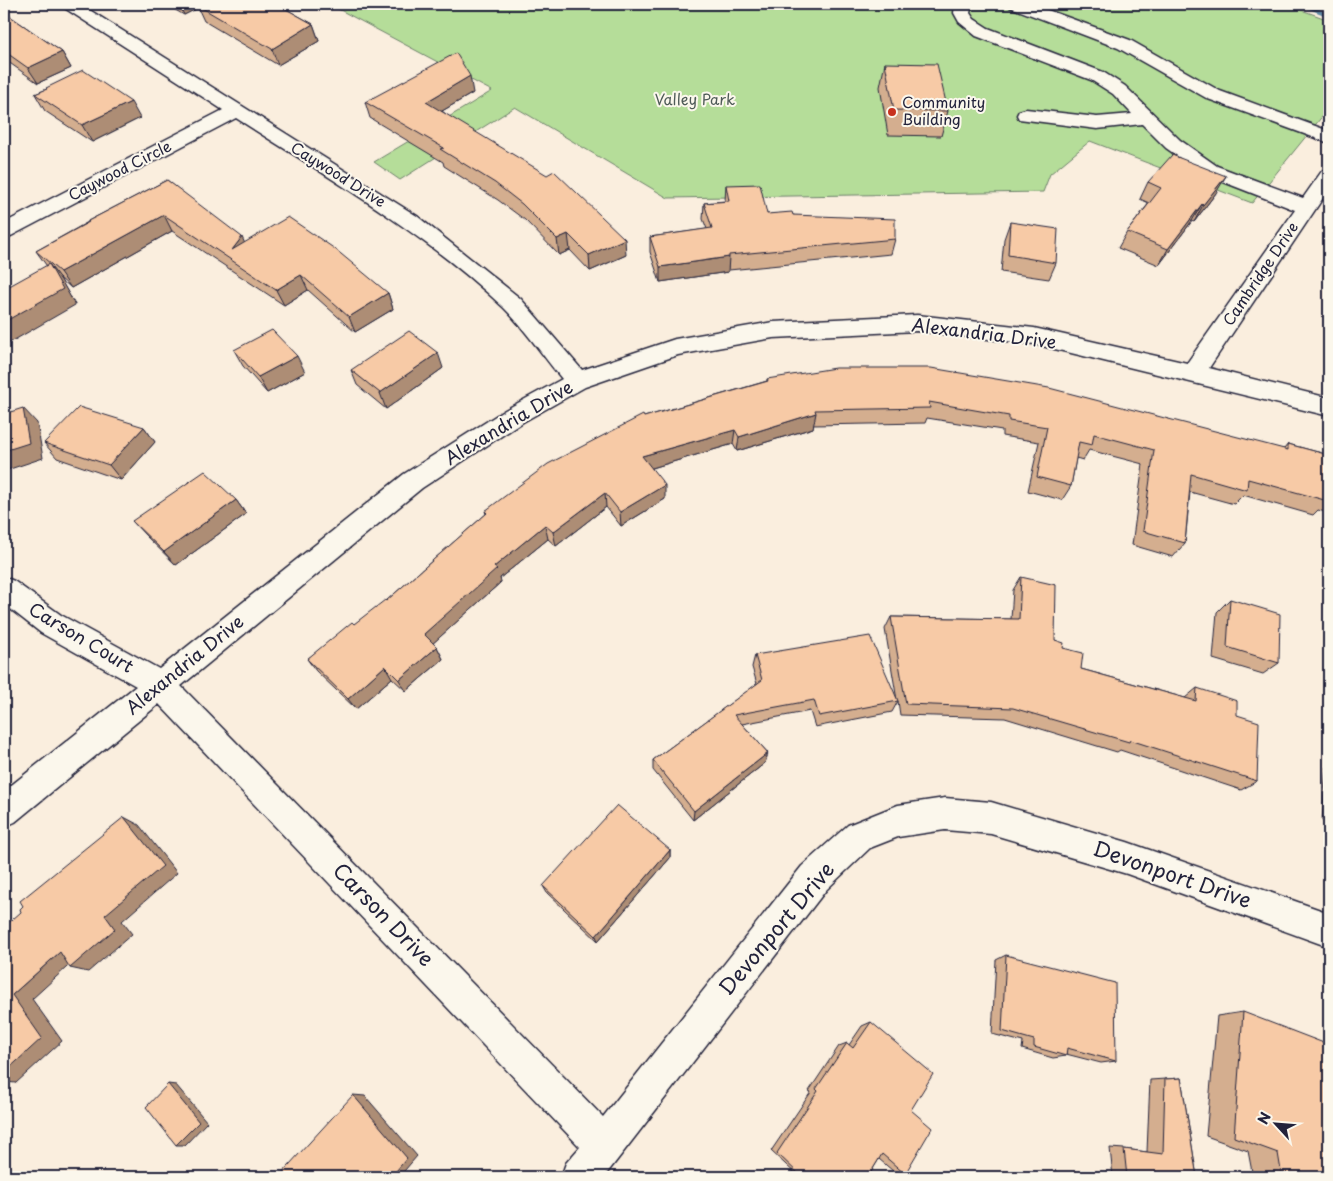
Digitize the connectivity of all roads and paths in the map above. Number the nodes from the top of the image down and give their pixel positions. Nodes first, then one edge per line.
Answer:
1 (69, 4) edge
2 (964, 4) edge
3 (1016, 4) edge
4 (236, 111) junction
5 (1026, 115) dead end
6 (1146, 118) junction
7 (1329, 137) edge
8 (1329, 175) edge
9 (1307, 207) junction
10 (4, 231) edge
11 (1194, 373) junction
12 (577, 381) junction
13 (1329, 407) edge
14 (4, 588) edge
15 (161, 685) junction
16 (4, 811) edge
17 (1329, 930) edge
18 (605, 1146) junction
19 (580, 1177) edge

1 - 4 street, Caywood Drive
2 - 6 street
3 - 7 street
4 - 10 street, Caywood Circle
4 - 12 street, Caywood Drive
5 - 6 street
6 - 9 street
8 - 9 street, Cambridge Drive
9 - 11 street, Cambridge Drive
11 - 12 street, Alexandria Drive
11 - 13 street, Alexandria Drive
12 - 15 street, Alexandria Drive
14 - 15 street, Carson Court
15 - 16 street, Alexandria Drive
15 - 18 street, Carson Drive
17 - 18 street, Devonport Drive
18 - 19 street, Devonport Drive

